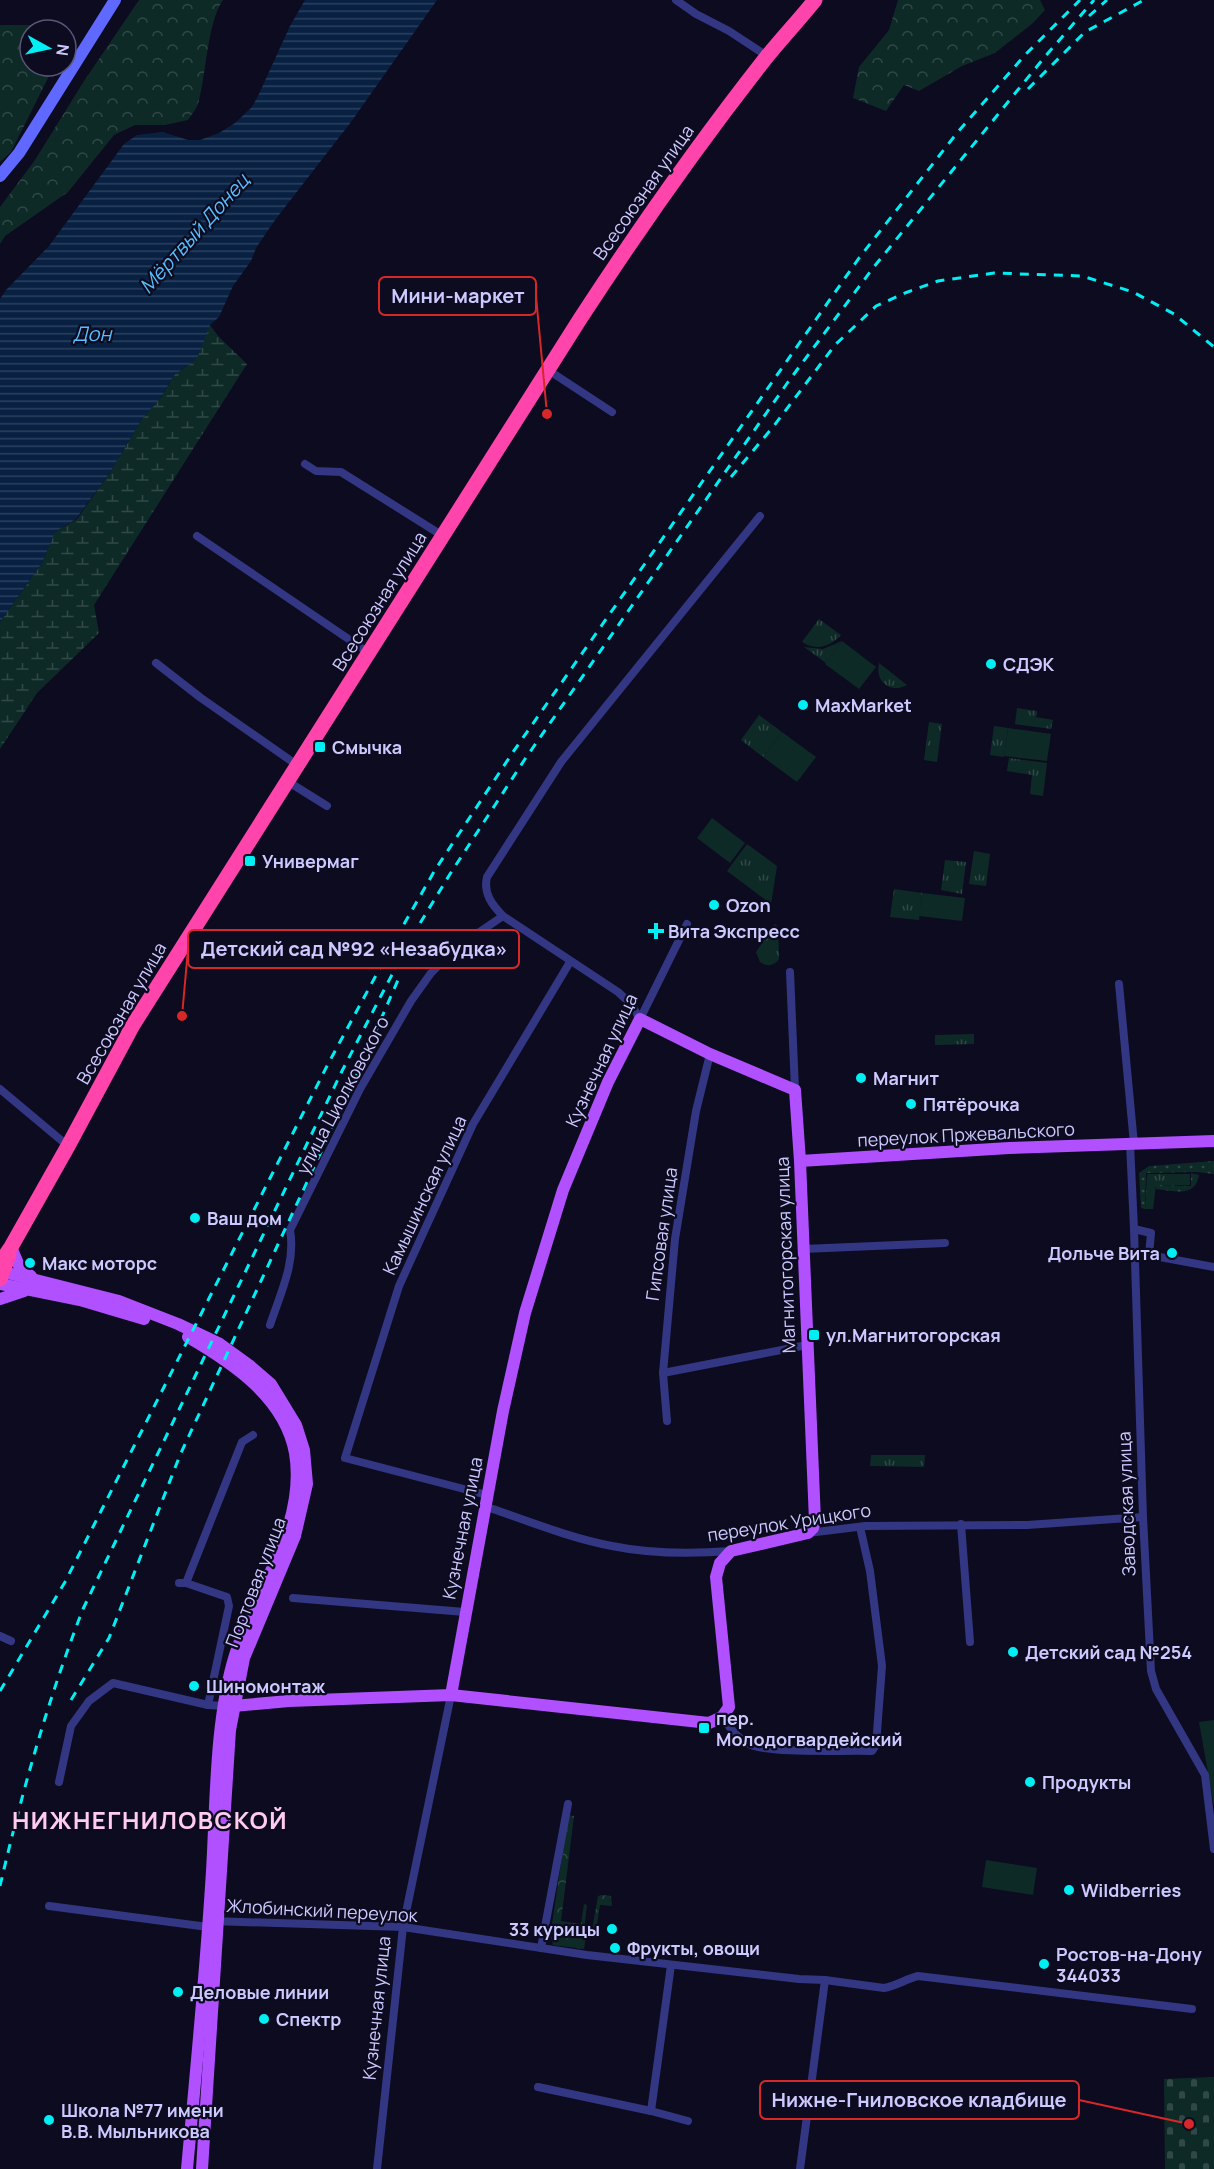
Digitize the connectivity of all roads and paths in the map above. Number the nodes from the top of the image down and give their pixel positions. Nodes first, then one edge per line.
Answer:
1 (115, 0) edge
2 (676, 0) edge
3 (815, 0) edge
4 (767, 56) junction
5 (0, 176) edge
6 (548, 370) junction
7 (612, 412) dead end
8 (305, 464) dead end
9 (760, 516) dead end
10 (197, 536) dead end
11 (443, 536) junction
12 (369, 653) junction
13 (156, 663) dead end
14 (297, 765) junction
15 (288, 781) junction
16 (327, 806) dead end
17 (503, 916) junction
18 (687, 924) dead end
19 (570, 962) junction
20 (789, 972) dead end
21 (1119, 984) dead end
22 (640, 1019) junction
23 (710, 1054) junction
24 (0, 1089) edge
25 (795, 1090) junction
26 (1214, 1141) edge
27 (1132, 1144) junction
28 (68, 1146) junction
29 (800, 1161) junction
30 (1134, 1229) junction
31 (945, 1243) dead end
32 (12, 1247) junction
33 (803, 1249) junction
34 (1214, 1267) edge
35 (1, 1274) edge
36 (35, 1285) junction
37 (0, 1299) edge
38 (270, 1325) dead end
39 (807, 1345) junction
40 (663, 1373) junction
41 (667, 1421) dead end
42 (253, 1435) dead end
43 (345, 1458) joint
44 (486, 1500) junction
45 (1143, 1517) junction
46 (961, 1524) junction
47 (860, 1527) junction
48 (808, 1533) junction
49 (731, 1551) junction
50 (293, 1598) dead end
51 (465, 1612) junction
52 (0, 1636) edge
53 (11, 1641) dead end
54 (970, 1642) dead end
55 (451, 1695) junction
56 (208, 1705) junction
57 (229, 1706) junction
58 (722, 1717) junction
59 (59, 1782) dead end
60 (568, 1804) dead end
61 (1213, 1834) edge
62 (1214, 1849) edge
63 (49, 1906) dead end
64 (212, 1923) junction
65 (403, 1927) junction
66 (541, 1948) junction
67 (671, 1965) junction
68 (825, 1980) junction
69 (1192, 2008) dead end
70 (538, 2087) dead end
71 (651, 2110) junction
72 (688, 2121) dead end
73 (187, 2169) edge
74 (202, 2169) edge
75 (377, 2169) edge
76 (800, 2169) edge

1 - 5 street
2 - 4 street
3 - 4 highway, Всесоюзная улица
4 - 6 highway, Всесоюзная улица
6 - 7 street
6 - 11 highway, Всесоюзная улица
8 - 11 street
9 - 17 street
10 - 12 street
11 - 12 highway, Всесоюзная улица
12 - 14 highway, Всесоюзная улица
13 - 14 street
14 - 15 highway, Всесоюзная улица
15 - 16 street
15 - 28 highway, Всесоюзная улица
17 - 19 street
17 - 38 street, улица Циолковского
18 - 22 street, Кузнечная улица
19 - 22 street
19 - 43 street, Камышинская улица
20 - 25 street, Магнитогорская улица
21 - 27 street
22 - 23 main road
22 - 44 main road, Кузнечная улица
23 - 25 main road
23 - 40 street, Гипсовая улица
24 - 28 street
25 - 29 main road, Магнитогорская улица
26 - 27 main road, переулок Пржевальского
27 - 29 main road, переулок Пржевальского
27 - 30 street, Заводская улица
28 - 32 highway, Всесоюзная улица
29 - 33 main road, Магнитогорская улица
30 - 34 street
30 - 45 street, Заводская улица
31 - 33 street
32 - 35 highway, Всесоюзная улица
32 - 36 main road
33 - 39 main road, Магнитогорская улица
35 - 36 main road, Портовая улица
36 - 37 main road
36 - 57 main road, Портовая улица
39 - 40 street
39 - 48 main road, Магнитогорская улица
40 - 41 street, Гипсовая улица
42 - 56 street
43 - 44 street, переулок Урицкого
44 - 49 street, переулок Урицкого
44 - 51 main road, Кузнечная улица
45 - 46 street, переулок Урицкого
45 - 61 street, Заводская улица
46 - 47 street, переулок Урицкого
46 - 54 street
47 - 48 street, переулок Урицкого
47 - 58 street
48 - 49 main road, переулок Урицкого
49 - 58 main road
50 - 51 street
51 - 55 main road, Кузнечная улица
52 - 53 street
55 - 57 main road
55 - 58 main road
55 - 65 street, Кузнечная улица
56 - 57 street
56 - 59 street
57 - 64 main road, Портовая улица
60 - 66 street
61 - 62 street, Заводская улица
63 - 64 street, Жлобинский переулок
64 - 65 street, Жлобинский переулок
64 - 73 main road, Портовая улица
64 - 74 main road, Портовая улица
65 - 66 street, Жлобинский переулок
65 - 75 street, Кузнечная улица
66 - 67 street, Жлобинский переулок
67 - 68 street, Жлобинский переулок
67 - 71 street
68 - 69 street, Жлобинский переулок
68 - 76 street
70 - 71 street
71 - 72 street

